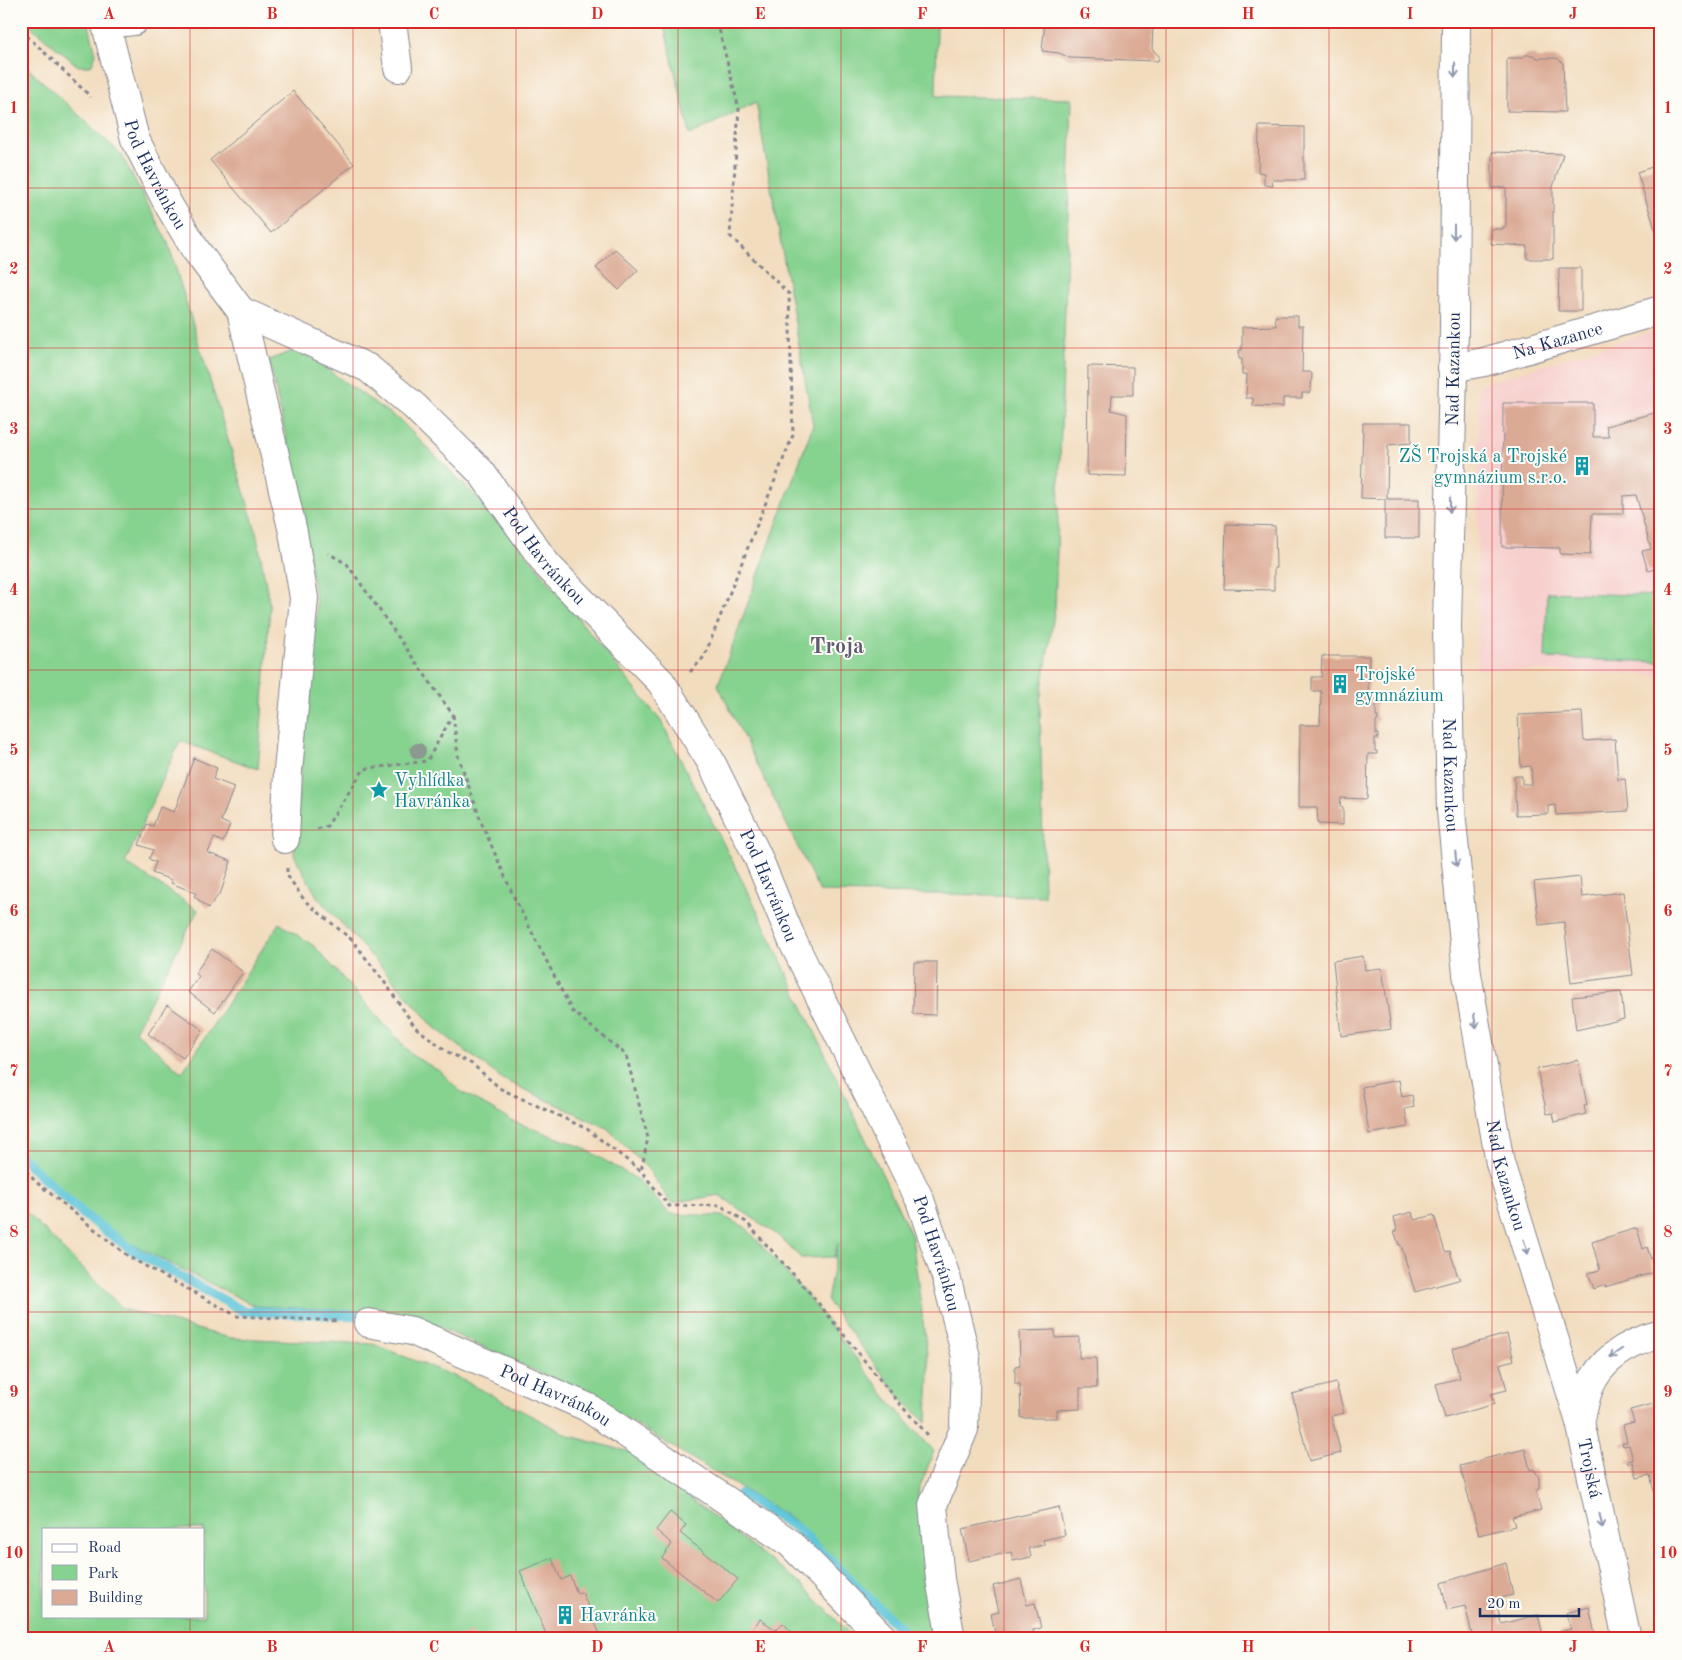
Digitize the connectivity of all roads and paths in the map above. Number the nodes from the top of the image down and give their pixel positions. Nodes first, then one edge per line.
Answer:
1 (134, 21) edge
2 (392, 21) edge
3 (717, 21) edge
4 (1456, 21) edge
5 (105, 23) edge
6 (21, 30) edge
7 (398, 68) dead end
8 (92, 97) dead end
9 (1661, 310) edge
10 (241, 312) junction
11 (1452, 368) junction
12 (293, 532) junction
13 (669, 695) junction
14 (453, 715) junction
15 (285, 839) junction
16 (21, 1165) edge
17 (641, 1171) junction
18 (368, 1323) joint
19 (1661, 1334) edge
20 (1580, 1422) junction
21 (951, 1461) junction
22 (884, 1639) edge
23 (951, 1639) edge
24 (1627, 1639) edge

1 - 5 street
2 - 7 street
3 - 13 path
4 -> 11 street, Nad Kazankou
5 - 10 street, Pod Havránkou
6 - 8 path
9 - 11 street, Na Kazance
10 - 12 street, Pod Havránkou
10 - 13 street, Pod Havránkou
11 -> 20 street, Nad Kazankou
12 - 14 path
12 - 15 street, Pod Havránkou
13 - 21 street, Pod Havránkou
14 - 15 path
14 - 17 path
15 - 17 path
16 - 18 path
17 - 21 path
18 - 22 street, Pod Havránkou
19 -> 20 street, Trojská
20 -> 24 street, Trojská
21 - 23 street, Pod Havránkou

